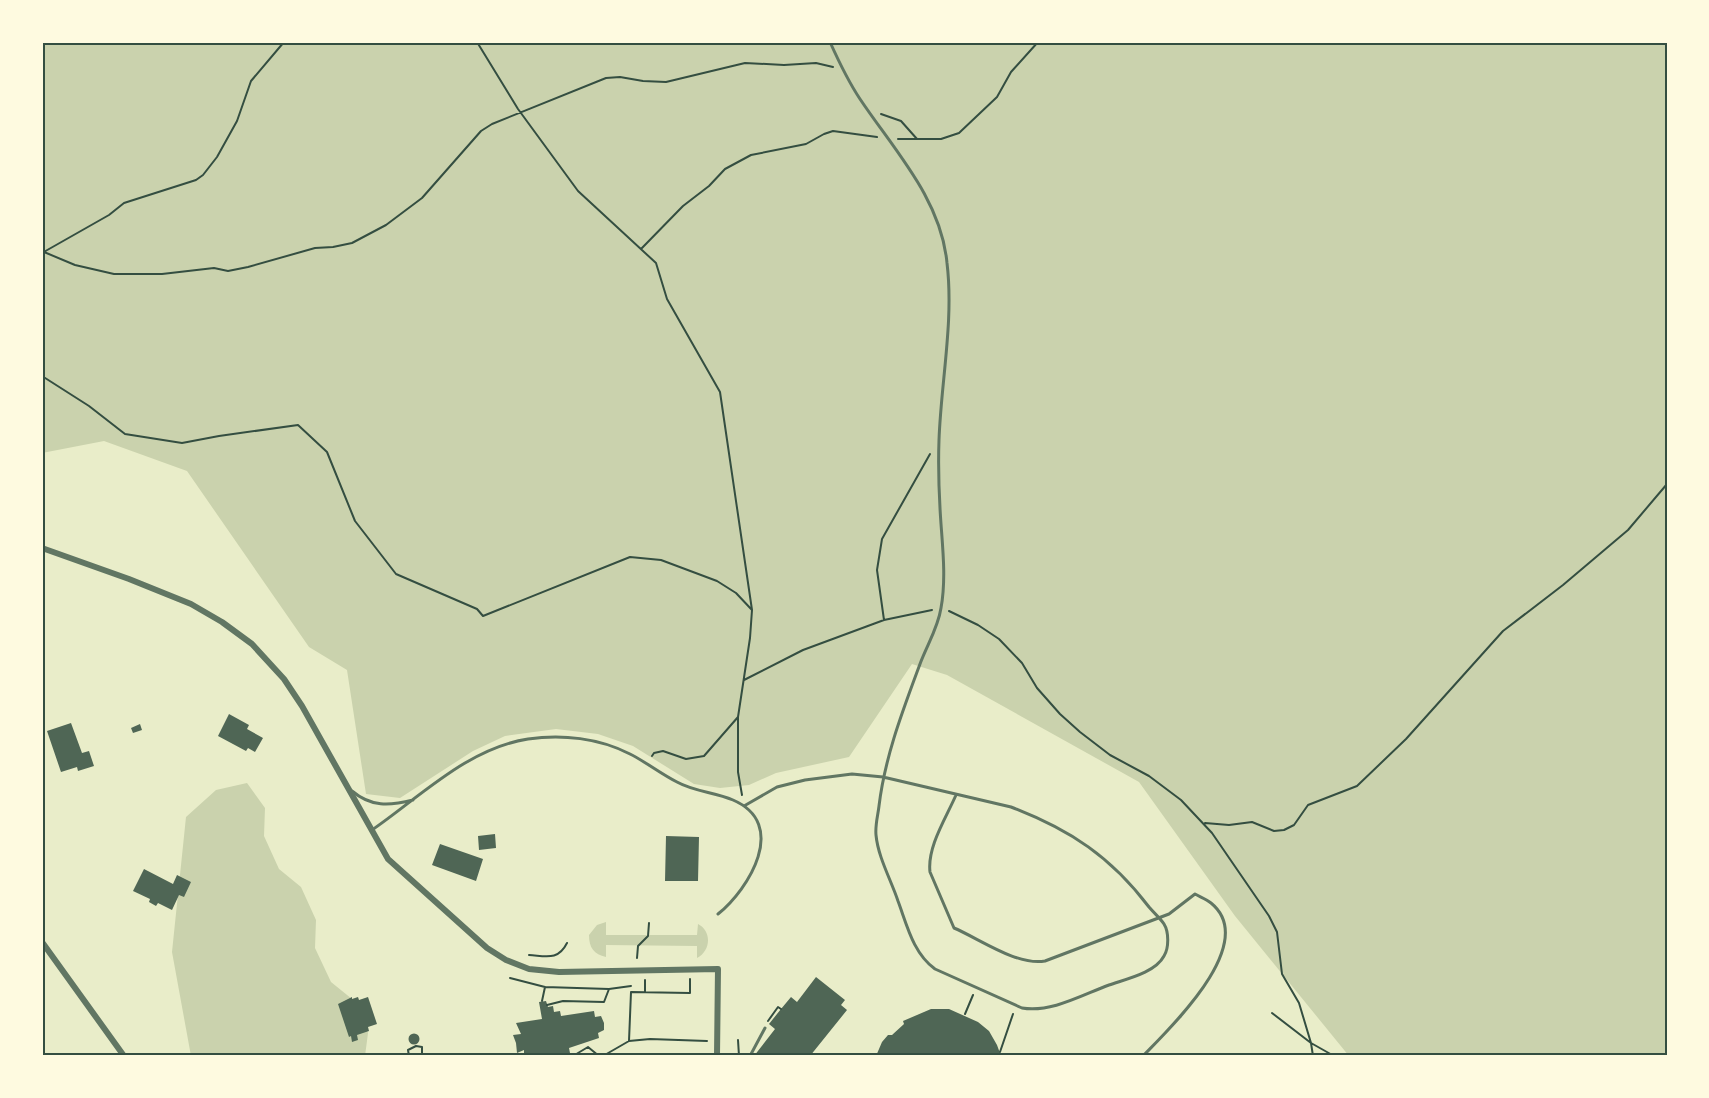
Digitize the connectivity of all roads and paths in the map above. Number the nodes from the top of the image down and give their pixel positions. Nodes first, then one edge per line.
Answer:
1 (284, 42) edge
2 (477, 42) edge
3 (830, 42) edge
4 (1038, 42) edge
5 (842, 69) junction
6 (867, 109) junction
7 (522, 113) junction
8 (887, 138) junction
9 (917, 139) junction
10 (642, 249) junction
11 (43, 252) edge
12 (42, 376) edge
13 (939, 440) junction
14 (1667, 484) edge
15 (42, 548) edge
16 (942, 608) junction
17 (752, 610) junction
18 (884, 620) junction
19 (743, 681) junction
20 (738, 717) junction
21 (646, 763) junction
22 (883, 777) junction
23 (350, 789) junction
24 (956, 795) junction
25 (414, 800) junction
26 (744, 806) junction
27 (1204, 823) junction
28 (372, 830) junction
29 (718, 914) dead end
30 (1157, 917) junction
31 (649, 923) dead end
32 (42, 942) edge
33 (567, 944) dead end
34 (529, 955) dead end
35 (637, 958) dead end
36 (645, 976) dead end
37 (510, 978) dead end
38 (631, 978) dead end
39 (690, 979) dead end
40 (631, 986) junction
41 (545, 987) junction
42 (609, 990) junction
43 (631, 992) junction
44 (645, 992) junction
45 (974, 995) dead end
46 (542, 1001) dead end
47 (547, 1005) dead end
48 (1272, 1013) dead end
49 (965, 1014) dead end
50 (1013, 1014) dead end
51 (765, 1028) dead end
52 (738, 1040) dead end
53 (629, 1041) junction
54 (709, 1042) dead end
55 (1311, 1043) junction
56 (999, 1052) dead end
57 (124, 1056) edge
58 (409, 1056) edge
59 (422, 1056) edge
60 (573, 1056) edge
61 (601, 1056) edge
62 (717, 1056) edge
63 (739, 1056) edge
64 (750, 1056) edge
65 (1143, 1056) edge
66 (1313, 1056) edge
67 (1334, 1056) edge

1 - 11 path
2 - 7 path
3 - 5 lane
4 - 9 path
5 - 6 lane
5 - 7 path
6 - 8 lane
6 - 9 path
7 - 10 path
7 - 11 path
8 - 9 path
8 - 10 path
8 - 13 lane
10 - 17 path
12 - 17 path
13 - 16 lane
13 - 18 path
14 - 27 path
15 - 23 street
16 - 18 path
16 - 22 lane
16 - 27 path
17 - 19 path
18 - 19 path
19 - 20 path
20 - 21 path
20 - 26 path
21 - 25 lane
21 - 26 lane
22 - 24 lane
22 - 26 lane
22 - 30 lane
23 - 25 lane
23 - 28 street
24 - 30 lane
24 - 30 lane
25 - 28 lane
26 - 29 lane
27 - 55 path
28 - 62 street
30 - 65 lane
31 - 35 path
32 - 57 street
33 - 34 path
36 - 44 path
37 - 41 path
38 - 40 path
39 - 44 path
40 - 42 path
40 - 43 path
41 - 42 path
41 - 46 path
42 - 47 path
43 - 44 path
43 - 53 path
45 - 49 path
48 - 55 path
50 - 56 path
51 - 64 lane
52 - 63 path
53 - 54 path
53 - 61 path
55 - 66 path
55 - 67 path
58 - 59 path
60 - 61 path

